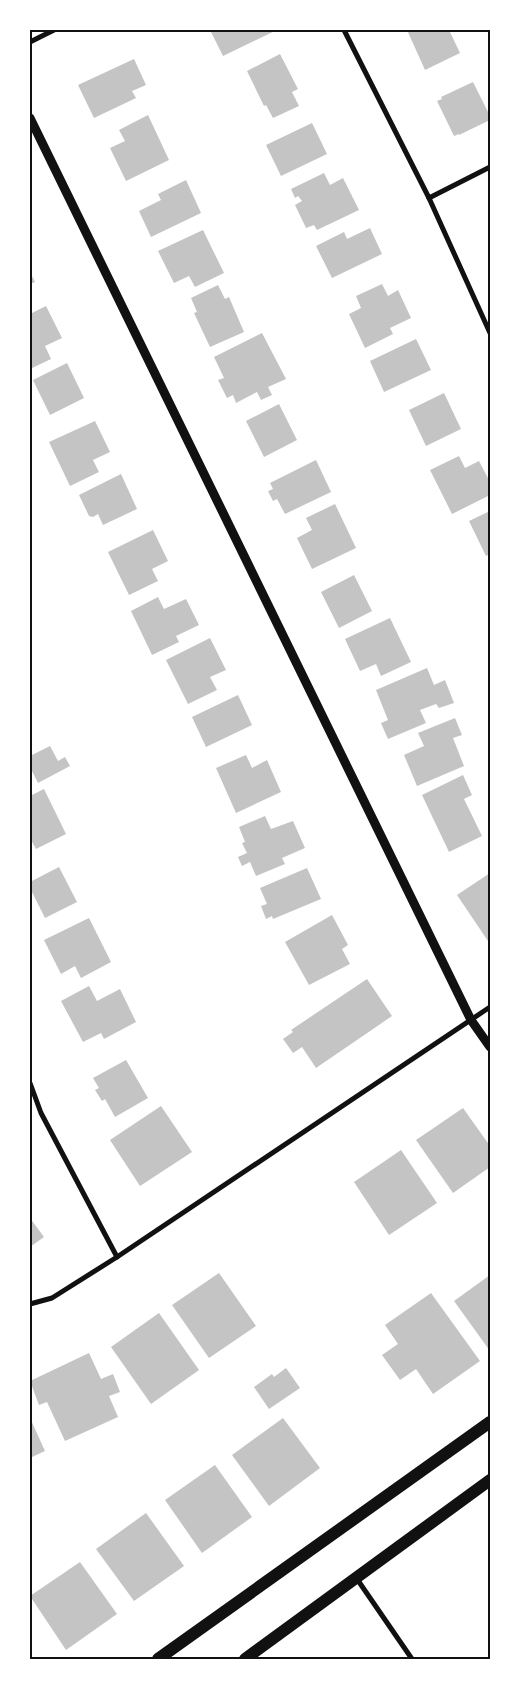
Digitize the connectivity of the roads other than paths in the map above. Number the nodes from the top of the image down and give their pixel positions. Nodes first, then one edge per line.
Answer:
1 (54, 30) edge
2 (344, 30) edge
3 (30, 42) edge
4 (30, 118) edge
5 (490, 167) edge
6 (429, 198) junction
7 (490, 333) edge
8 (490, 1007) edge
9 (470, 1020) junction
10 (490, 1047) edge
11 (30, 1082) edge
12 (117, 1257) junction
13 (30, 1304) edge
14 (490, 1422) edge
15 (490, 1480) edge
16 (356, 1579) junction
17 (158, 1659) edge
18 (245, 1659) edge
19 (412, 1659) edge

1 - 3 street
2 - 6 street
4 - 9 street
5 - 6 street
6 - 7 street
8 - 9 street
9 - 10 street
9 - 12 street
11 - 12 street
12 - 13 street
14 - 17 main road
15 - 16 main road
16 - 18 main road
16 - 19 street

